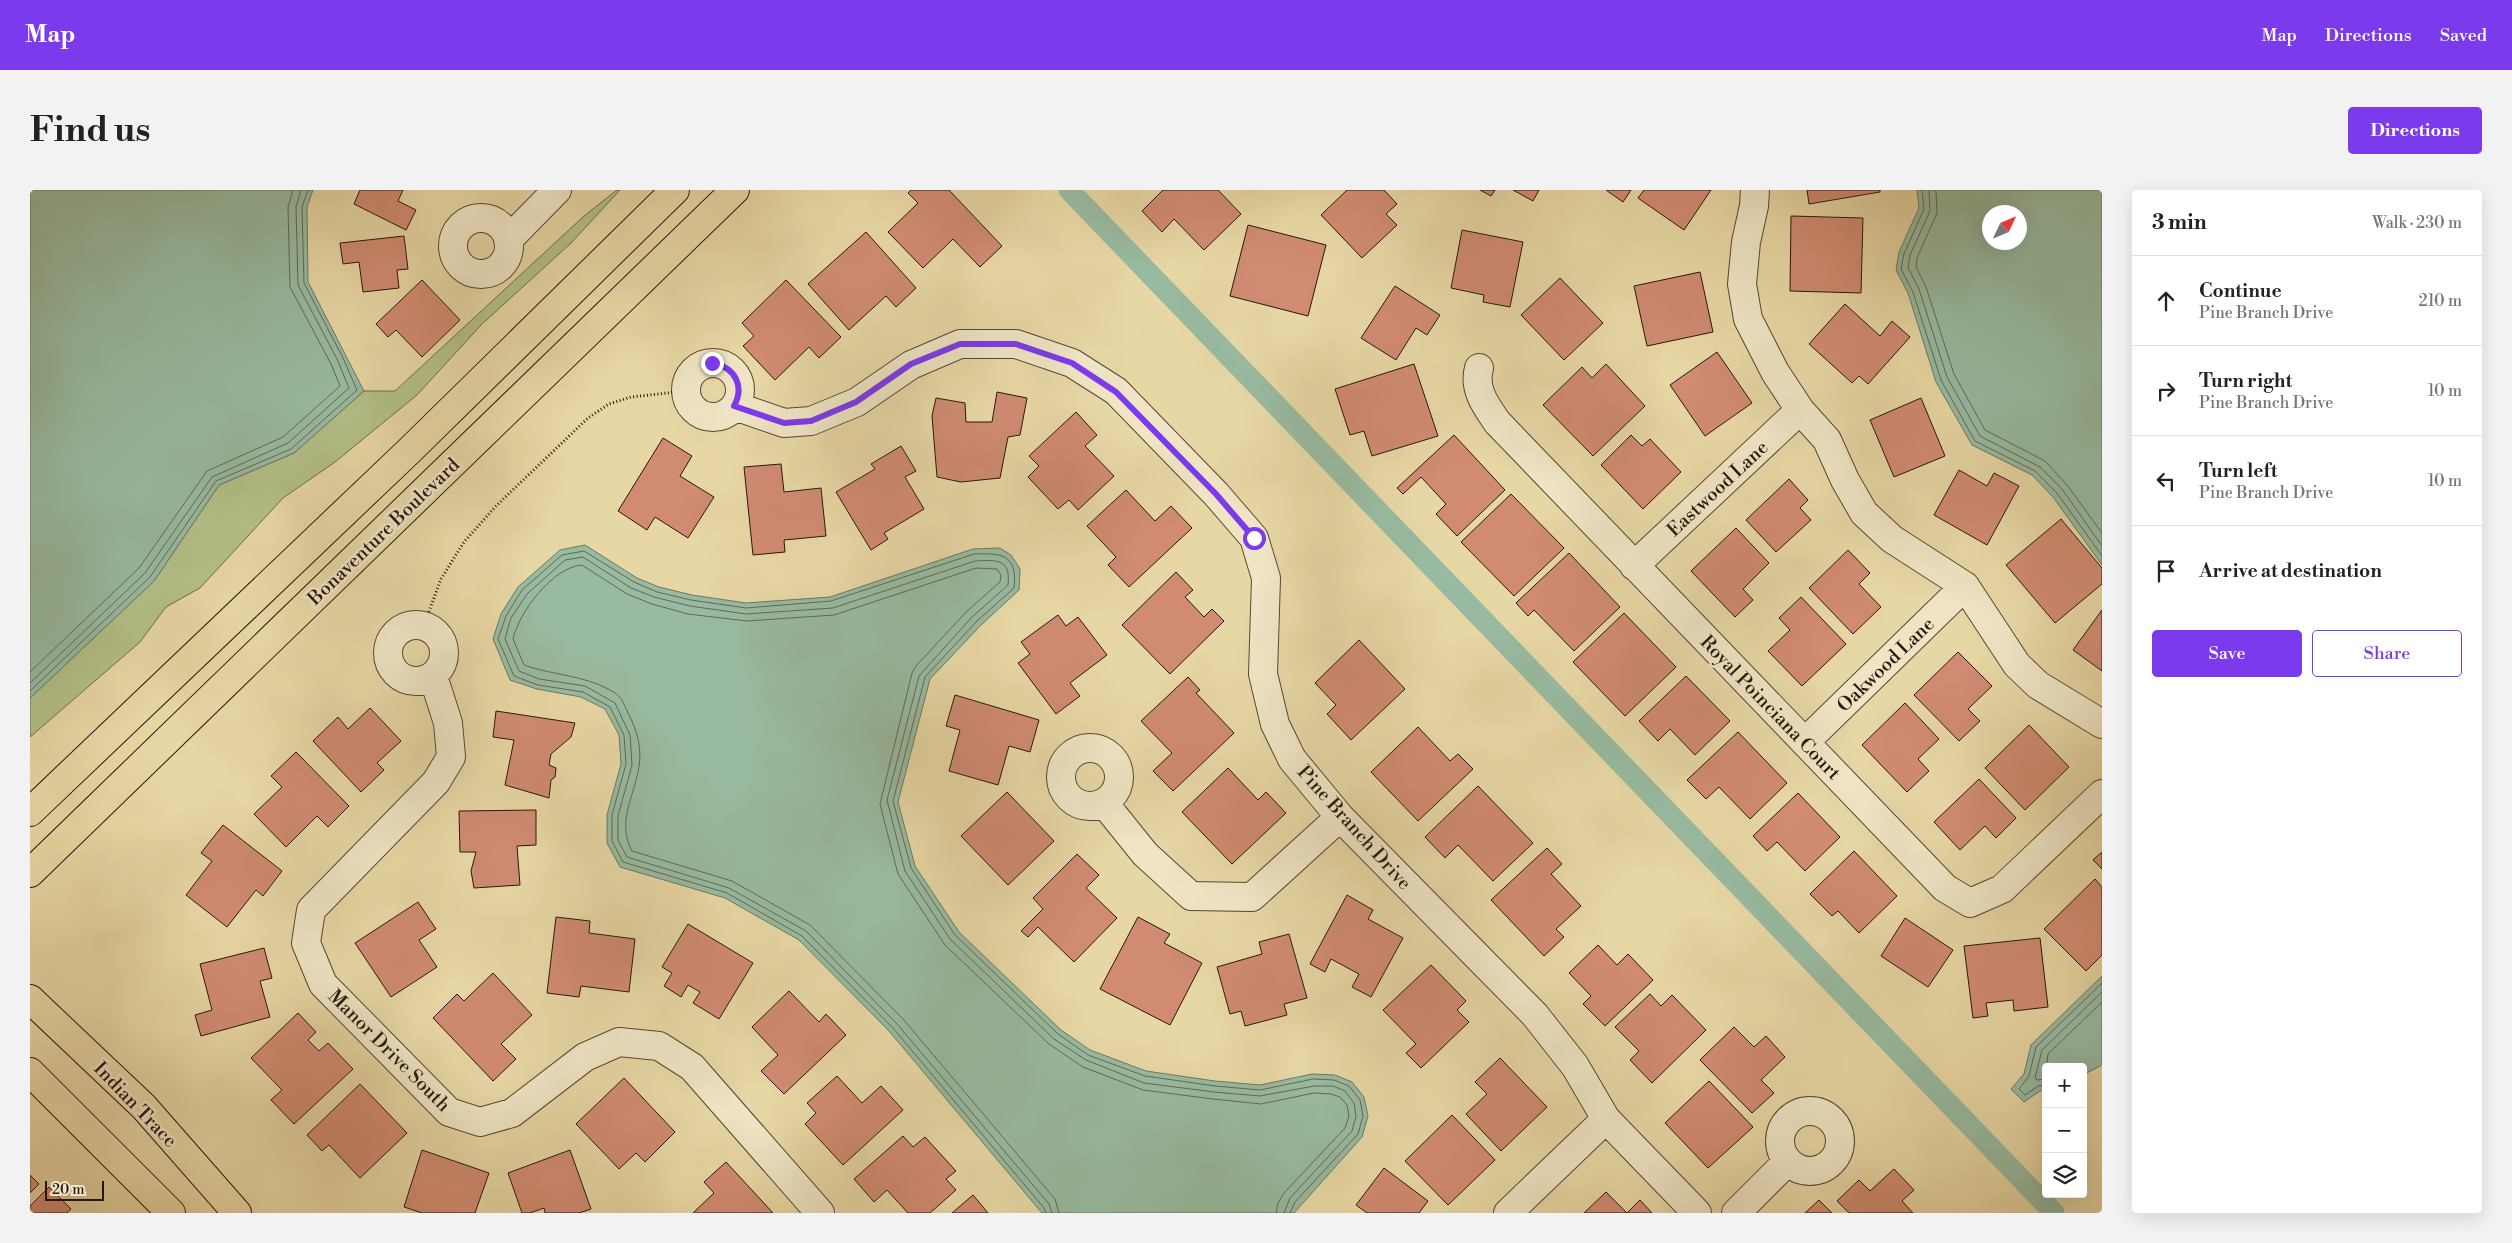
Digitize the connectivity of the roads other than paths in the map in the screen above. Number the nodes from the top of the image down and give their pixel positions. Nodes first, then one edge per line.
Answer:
1 (557, 190) edge
2 (676, 190) edge
3 (735, 190) edge
4 (1755, 190) edge
5 (508, 240) dead end
6 (1478, 368) dead end
7 (734, 406) junction
8 (1800, 410) junction
9 (1634, 566) junction
10 (1965, 586) junction
11 (433, 676) junction
12 (2102, 724) edge
13 (1805, 742) junction
14 (2102, 794) edge
15 (1104, 803) dead end
16 (30, 812) edge
17 (1340, 817) junction
18 (30, 873) edge
19 (30, 999) edge
20 (30, 1072) edge
21 (1606, 1119) junction
22 (1788, 1161) dead end
23 (171, 1213) edge
24 (237, 1213) edge
25 (820, 1213) edge
26 (1508, 1213) edge
27 (1697, 1213) edge
28 (1736, 1213) edge

1 - 5 street
2 - 16 main road
3 - 18 main road, Bonaventure Boulevard
4 - 8 street
6 - 9 street, Royal Poinciana Court
7 - 7 street
7 - 17 street, Pine Branch Drive
8 - 9 street, Eastwood Lane
8 - 10 street
9 - 13 street, Royal Poinciana Court
10 - 12 street
10 - 13 street, Oakwood Lane
11 - 11 street
11 - 25 street, Manor Drive South
13 - 14 street, Royal Poinciana Court
15 - 17 street
17 - 21 street, Pine Branch Drive
19 - 24 main road, Indian Trace
20 - 23 main road
21 - 26 street
21 - 27 street, Pine Branch Drive
22 - 28 street

